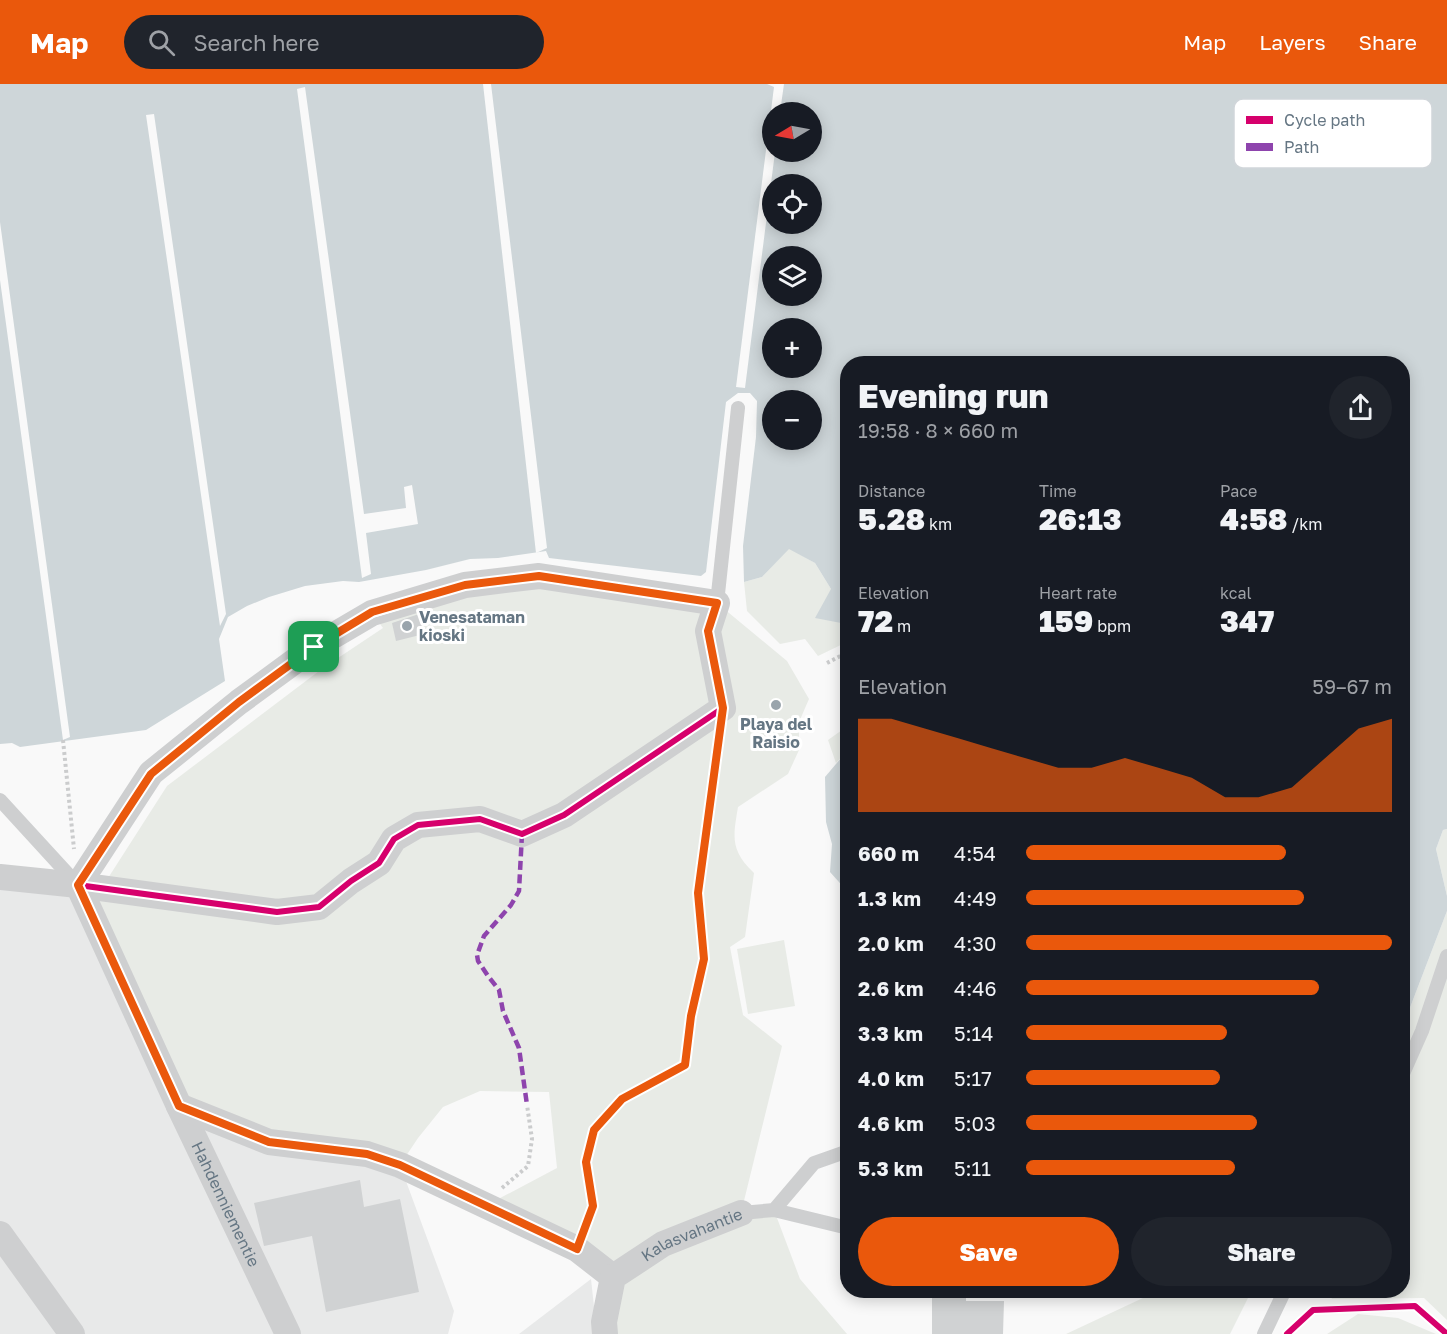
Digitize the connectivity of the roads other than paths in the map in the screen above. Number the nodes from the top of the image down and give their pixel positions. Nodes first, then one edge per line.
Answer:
1 (738, 408) dead end
2 (717, 603) junction
3 (0, 800) edge
4 (0, 877) edge
5 (78, 885) junction
6 (1447, 956) edge
7 (1410, 1058) edge
8 (179, 1106) junction
9 (840, 1154) edge
10 (774, 1210) junction
11 (741, 1213) joint
12 (840, 1226) edge
13 (0, 1234) edge
14 (613, 1277) junction
15 (1281, 1298) edge
16 (72, 1334) edge
17 (288, 1334) edge
18 (605, 1334) edge
19 (1264, 1334) edge

1 - 2 lane
2 - 5 street
2 - 5 street
3 - 5 lane
4 - 5 street
5 - 8 street, Hahdenniementie
6 - 7 lane
8 - 14 street
8 - 17 street, Hahdenniementie
9 - 10 lane
10 - 11 lane, Kalasvahantie
10 - 12 lane, Kalasvahantie
11 - 14 street, Kalasvahantie
13 - 16 street
14 - 18 street
15 - 19 lane

